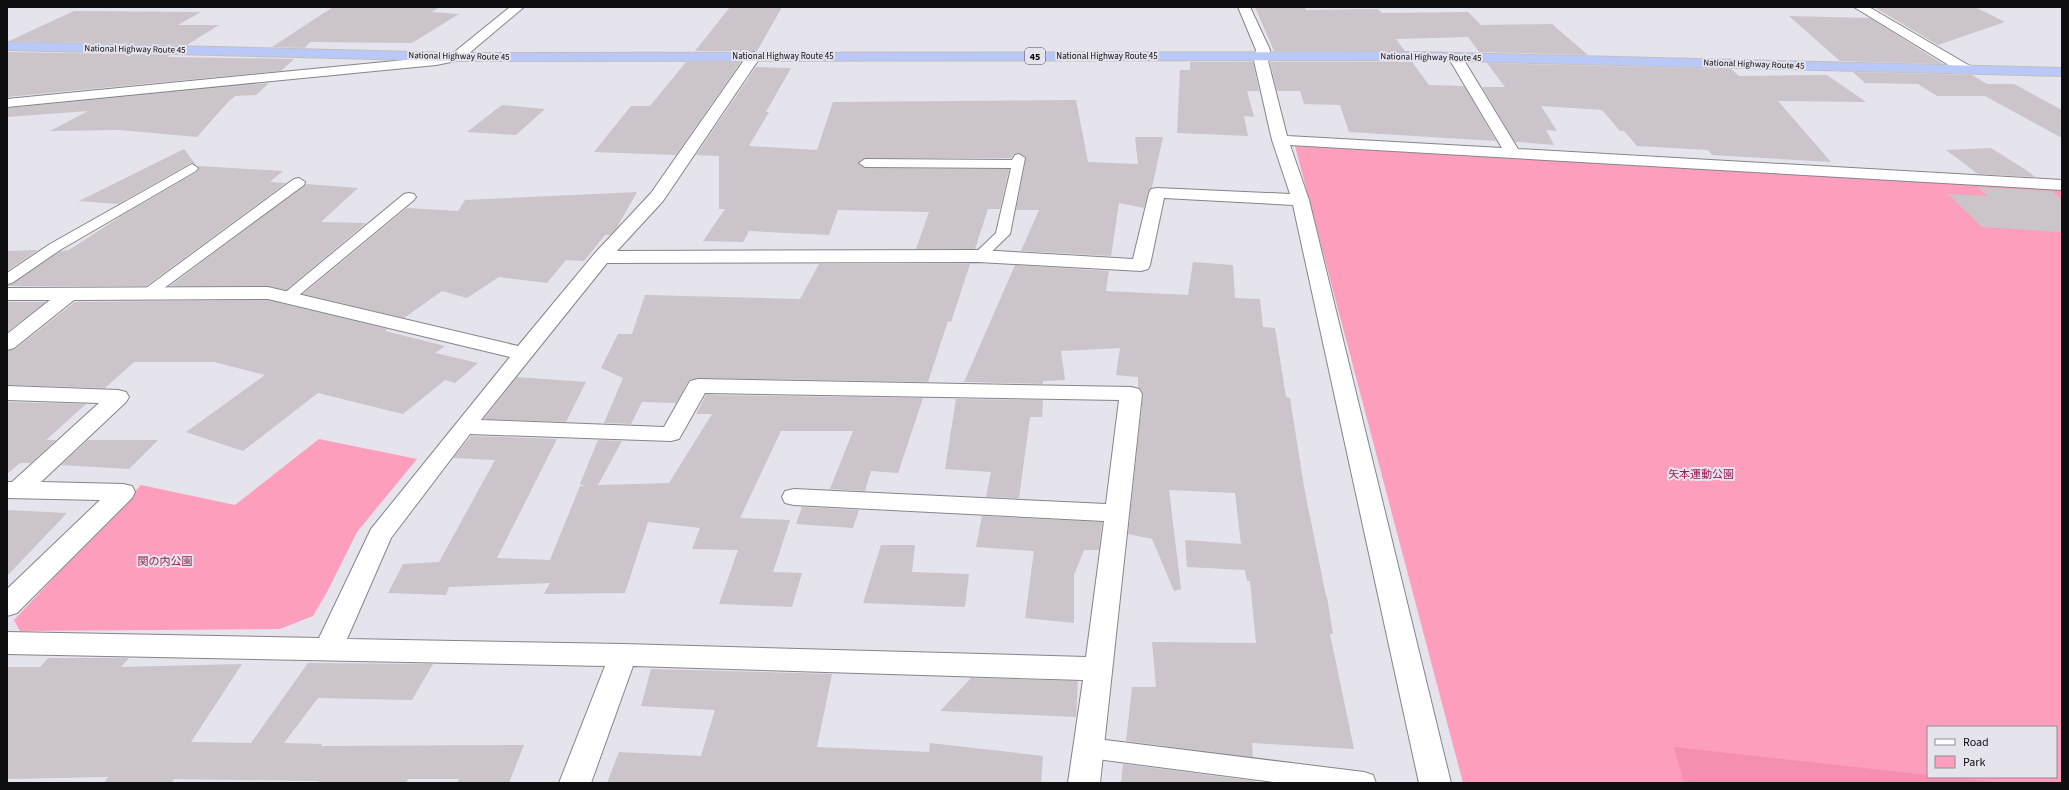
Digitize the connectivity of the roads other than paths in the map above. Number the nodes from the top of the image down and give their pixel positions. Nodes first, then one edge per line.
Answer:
1 (518, 7) edge
2 (1244, 7) edge
3 (1860, 7) edge
4 (7, 46) edge
5 (754, 56) junction
6 (1262, 56) junction
7 (456, 57) junction
8 (1454, 57) junction
9 (1965, 70) junction
10 (2062, 72) edge
11 (7, 103) edge
12 (1280, 140) junction
13 (1513, 153) junction
14 (865, 163) dead end
15 (192, 168) dead end
16 (299, 182) dead end
17 (2062, 185) edge
18 (409, 197) dead end
19 (1300, 200) junction
20 (979, 256) junction
21 (602, 257) junction
22 (7, 280) edge
23 (7, 294) edge
24 (69, 294) junction
25 (147, 294) junction
26 (287, 298) junction
27 (7, 344) edge
28 (524, 354) junction
29 (7, 393) edge
30 (464, 427) junction
31 (13, 490) edge
32 (794, 497) dead end
33 (1117, 513) junction
34 (7, 606) edge
35 (7, 643) edge
36 (328, 649) junction
37 (623, 655) junction
38 (1099, 669) junction
39 (1089, 748) junction
40 (575, 783) edge
41 (1084, 783) edge
42 (1364, 783) edge
43 (1435, 783) edge

1 - 7 street
2 - 6 street
3 - 9 street
4 - 7 highway, National Highway Route 45 / 45
5 - 6 highway, National Highway Route 45 / 45
5 - 7 highway, National Highway Route 45 / 45
5 - 21 street
6 - 8 highway, National Highway Route 45 / 45
6 - 12 street
7 - 11 street
8 - 9 highway, National Highway Route 45 / 45
8 - 13 street
9 - 10 highway, National Highway Route 45 / 45
12 - 13 street
12 - 19 street
13 - 17 street
14 - 20 lane
15 - 22 lane
16 - 25 lane
18 - 26 lane
19 - 20 street
19 - 43 street
20 - 21 street
21 - 28 street
23 - 24 street
24 - 25 street
24 - 27 street
25 - 26 street
26 - 28 street
28 - 30 street
29 - 31 street
30 - 33 street
30 - 36 street
31 - 34 street
32 - 33 street
33 - 38 street
35 - 36 street
36 - 37 street
37 - 38 street
37 - 40 street
38 - 39 street
39 - 41 street
39 - 42 lane

